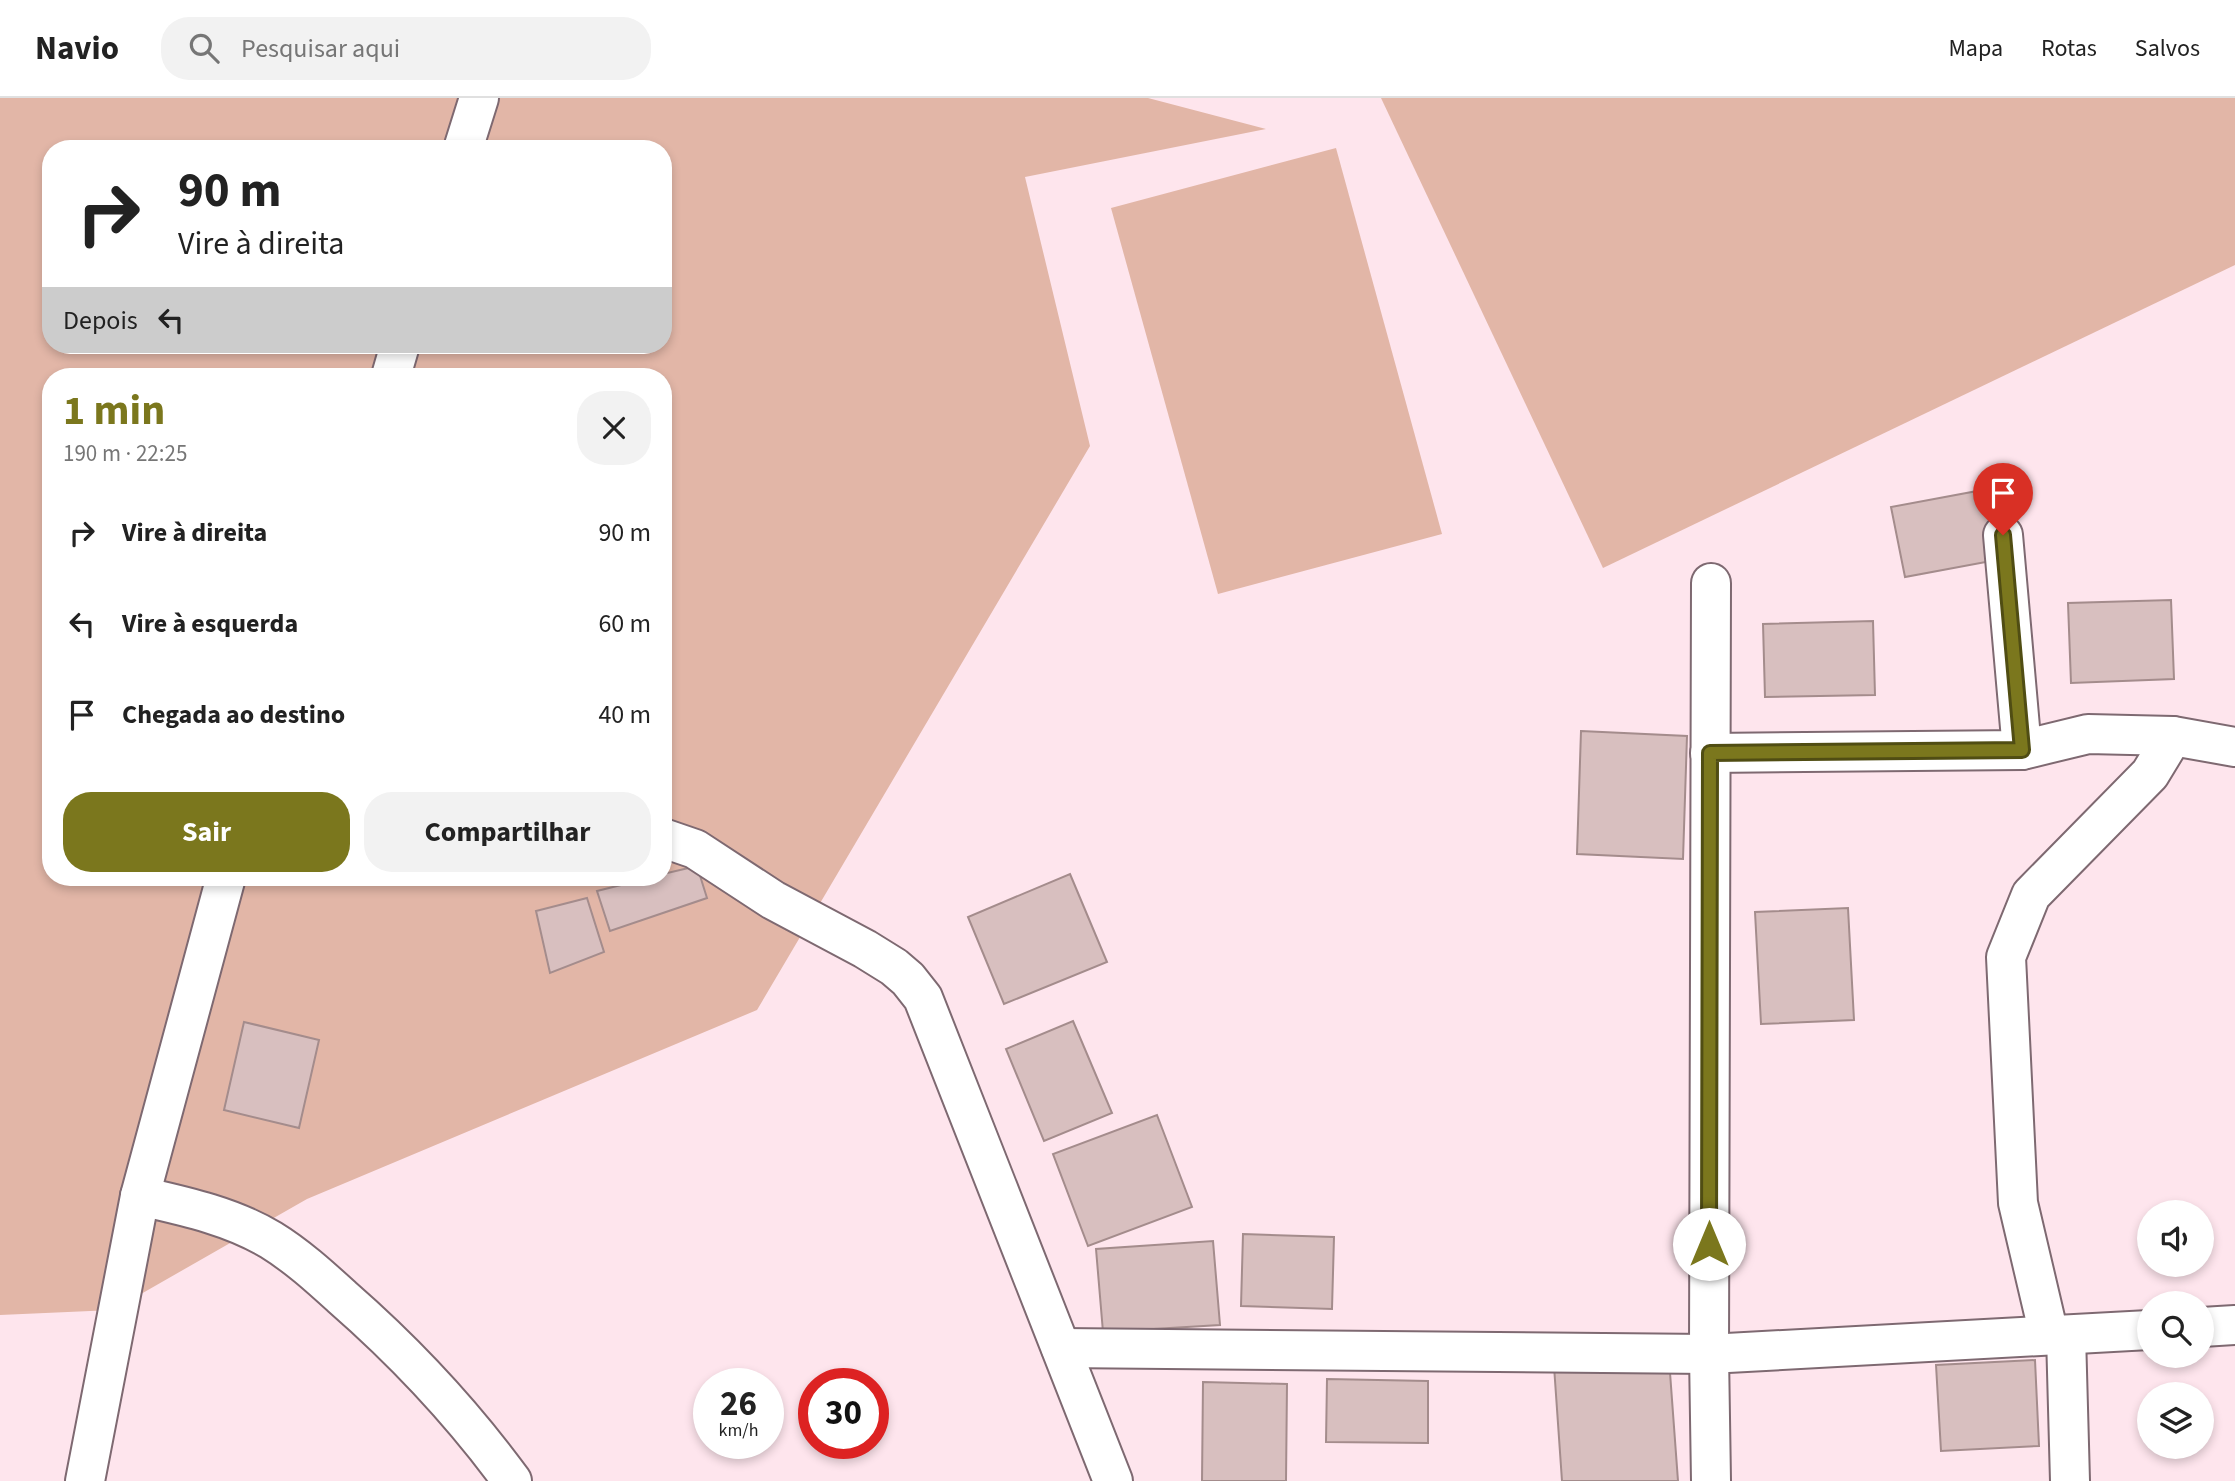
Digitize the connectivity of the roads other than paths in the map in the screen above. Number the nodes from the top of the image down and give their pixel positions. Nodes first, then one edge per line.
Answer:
1 (479, 98) edge
2 (466, 140) edge
3 (2003, 535) dead end
4 (1711, 583) dead end
5 (2173, 736) junction
6 (2235, 747) edge
7 (2022, 750) junction
8 (1710, 753) junction
9 (672, 841) edge
10 (224, 886) edge
11 (140, 1196) junction
12 (2235, 1325) edge
13 (2214, 1326) edge
14 (2137, 1331) edge
15 (2058, 1335) junction
16 (1061, 1348) junction
17 (1709, 1353) junction
18 (85, 1481) edge
19 (512, 1481) edge
20 (1113, 1481) edge
21 (1711, 1481) edge
22 (2070, 1481) edge

1 - 2 street
3 - 7 street
4 - 8 street
5 - 6 street
5 - 7 street
5 - 15 street
7 - 8 street
8 - 17 street
9 - 16 street
10 - 11 street
11 - 18 street
11 - 19 street
12 - 13 street
14 - 15 street
15 - 17 street
15 - 22 street
16 - 17 street
16 - 20 street
17 - 21 street

